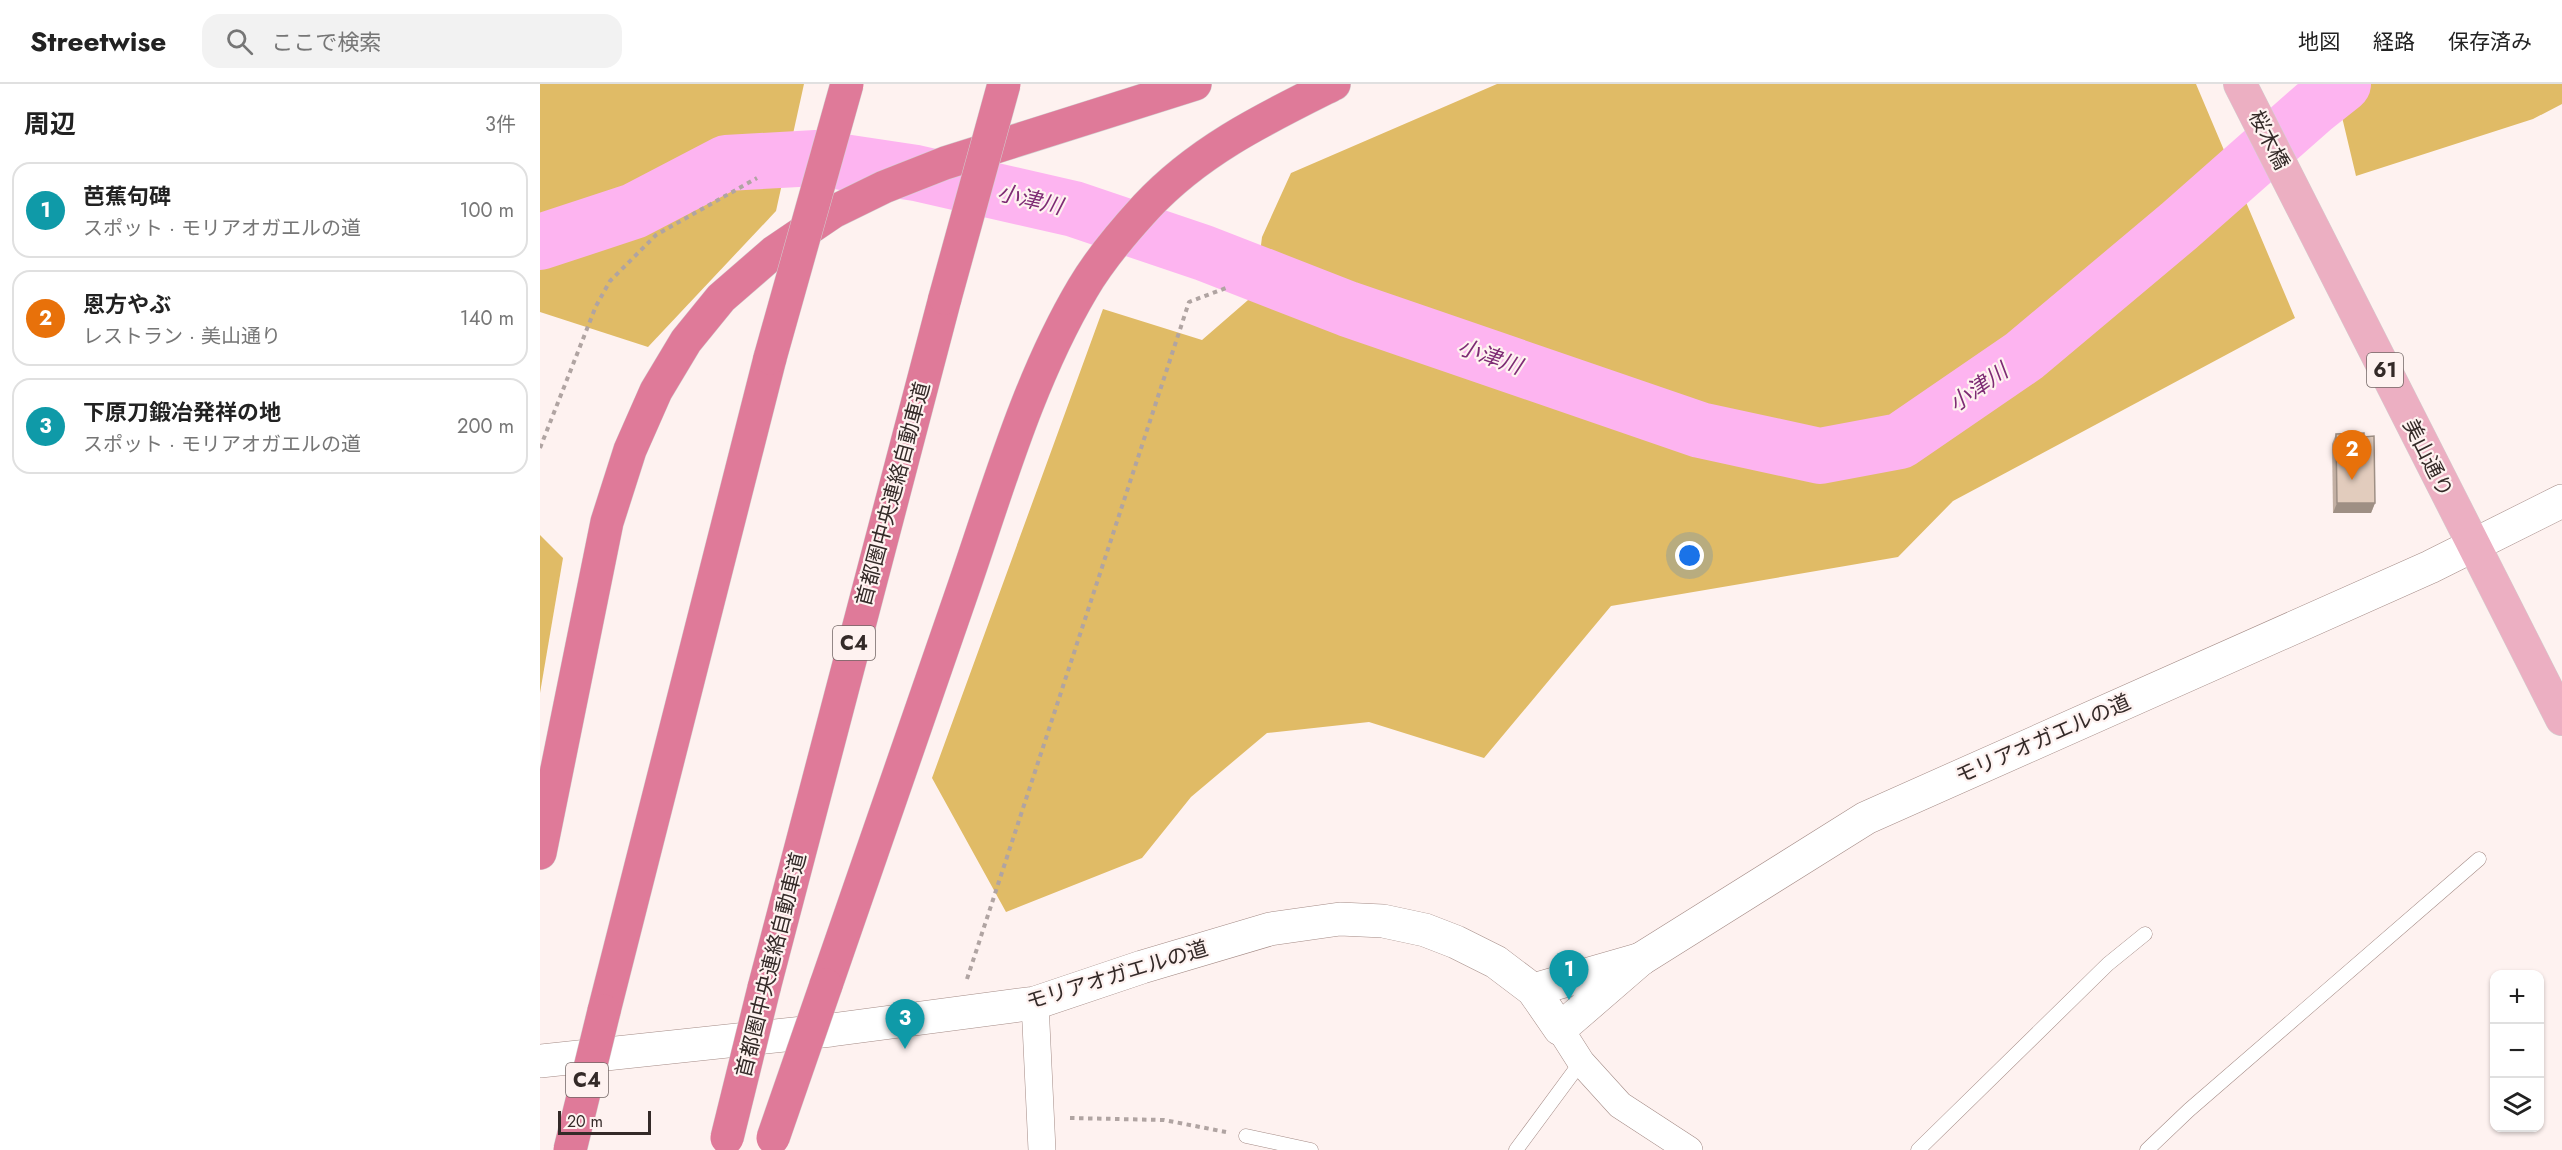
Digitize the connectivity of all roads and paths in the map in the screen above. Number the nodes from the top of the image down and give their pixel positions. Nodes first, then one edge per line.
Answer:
1 (847, 84) edge
2 (1004, 84) edge
3 (1194, 84) edge
4 (1334, 84) edge
5 (2240, 84) edge
6 (757, 178) dead end
7 (2297, 195) joint
8 (1226, 288) dead end
9 (540, 448) edge
10 (2562, 501) edge
11 (2474, 545) junction
12 (2562, 719) edge
13 (540, 853) edge
14 (2480, 859) dead end
15 (2145, 934) dead end
16 (1641, 959) junction
17 (1533, 990) junction
18 (1035, 1003) junction
19 (955, 1014) junction
20 (1560, 1029) junction
21 (540, 1061) edge
22 (1581, 1062) junction
23 (1042, 1118) junction
24 (1246, 1136) joint
25 (726, 1144) edge
26 (770, 1144) edge
27 (570, 1150) edge
28 (1042, 1150) edge
29 (1311, 1150) edge
30 (1516, 1150) edge
31 (1689, 1150) edge
32 (1918, 1150) edge
33 (2147, 1150) edge

1 - 27 highway, C4, bridge
2 - 25 highway, 首都圏中央連絡自動車道 / C4, bridge
3 - 13 highway, bridge
4 - 26 highway, bridge
5 - 7 main road, 桜木橋 / 61
6 - 9 path
7 - 11 main road, 美山通り / 61
8 - 19 path
10 - 11 street, モリアオガエルの道
11 - 12 main road, 美山通り / 61
11 - 16 street, モリアオガエルの道
14 - 33 lane
15 - 32 lane
16 - 17 street, モリアオガエルの道
16 - 20 street
17 - 18 street, モリアオガエルの道
17 - 20 street, モリアオガエルの道
18 - 19 street, モリアオガエルの道
18 - 23 street
19 - 21 street, モリアオガエルの道
20 - 22 street
22 - 30 lane
22 - 31 street
23 - 24 path
23 - 28 street
24 - 29 lane

